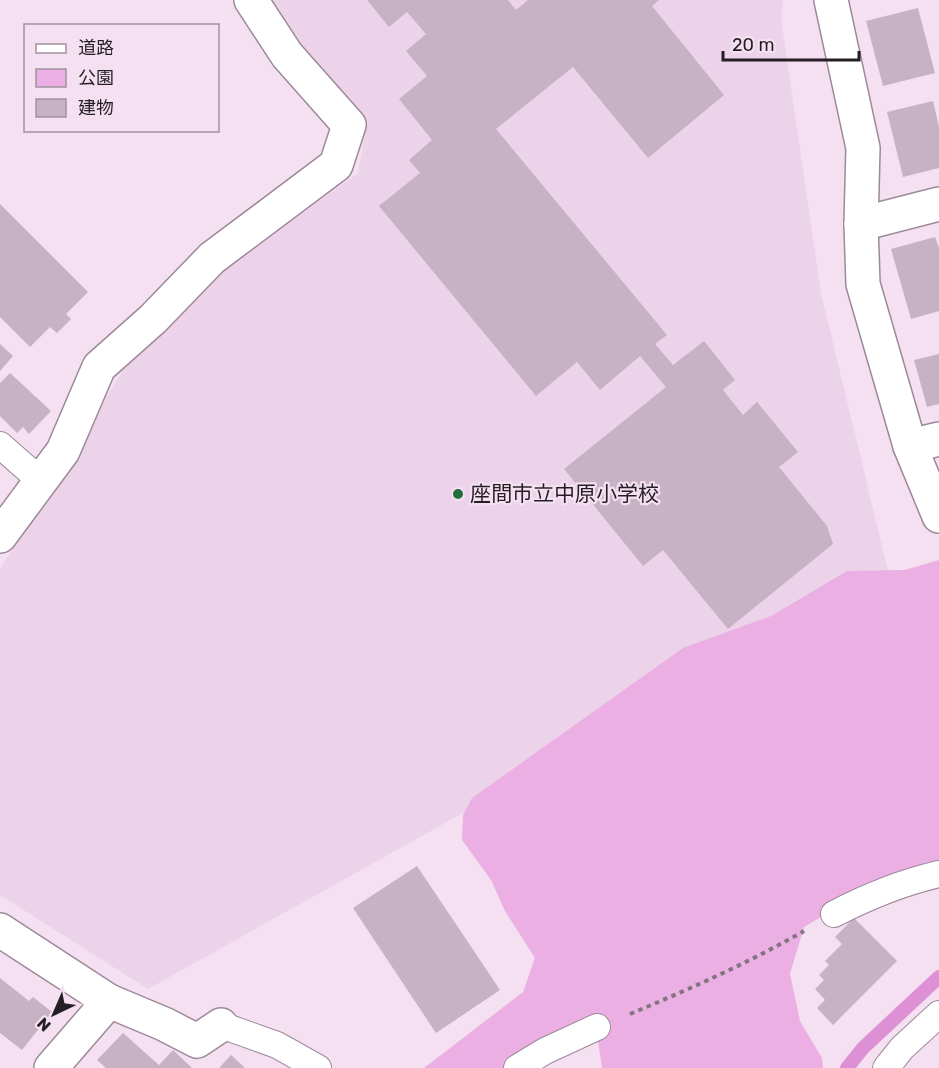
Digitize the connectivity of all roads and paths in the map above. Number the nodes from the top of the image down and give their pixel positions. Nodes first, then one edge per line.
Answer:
1 (251, 0) edge
2 (831, 0) edge
3 (939, 204) edge
4 (861, 224) junction
5 (925, 443) edge
6 (0, 445) edge
7 (41, 481) junction
8 (939, 516) edge
9 (0, 536) edge
10 (939, 874) edge
11 (834, 914) joint
12 (0, 930) edge
13 (109, 1001) junction
14 (939, 1014) edge
15 (221, 1025) joint
16 (597, 1027) joint
17 (51, 1068) edge
18 (318, 1068) edge
19 (516, 1068) edge
20 (886, 1068) edge

1 - 7 street
2 - 4 street
3 - 4 street
4 - 5 street
5 - 8 street
6 - 7 lane
7 - 9 street
10 - 11 lane
11 - 16 path
12 - 13 street
13 - 15 street
13 - 17 street
14 - 20 lane
15 - 18 lane
16 - 19 lane

